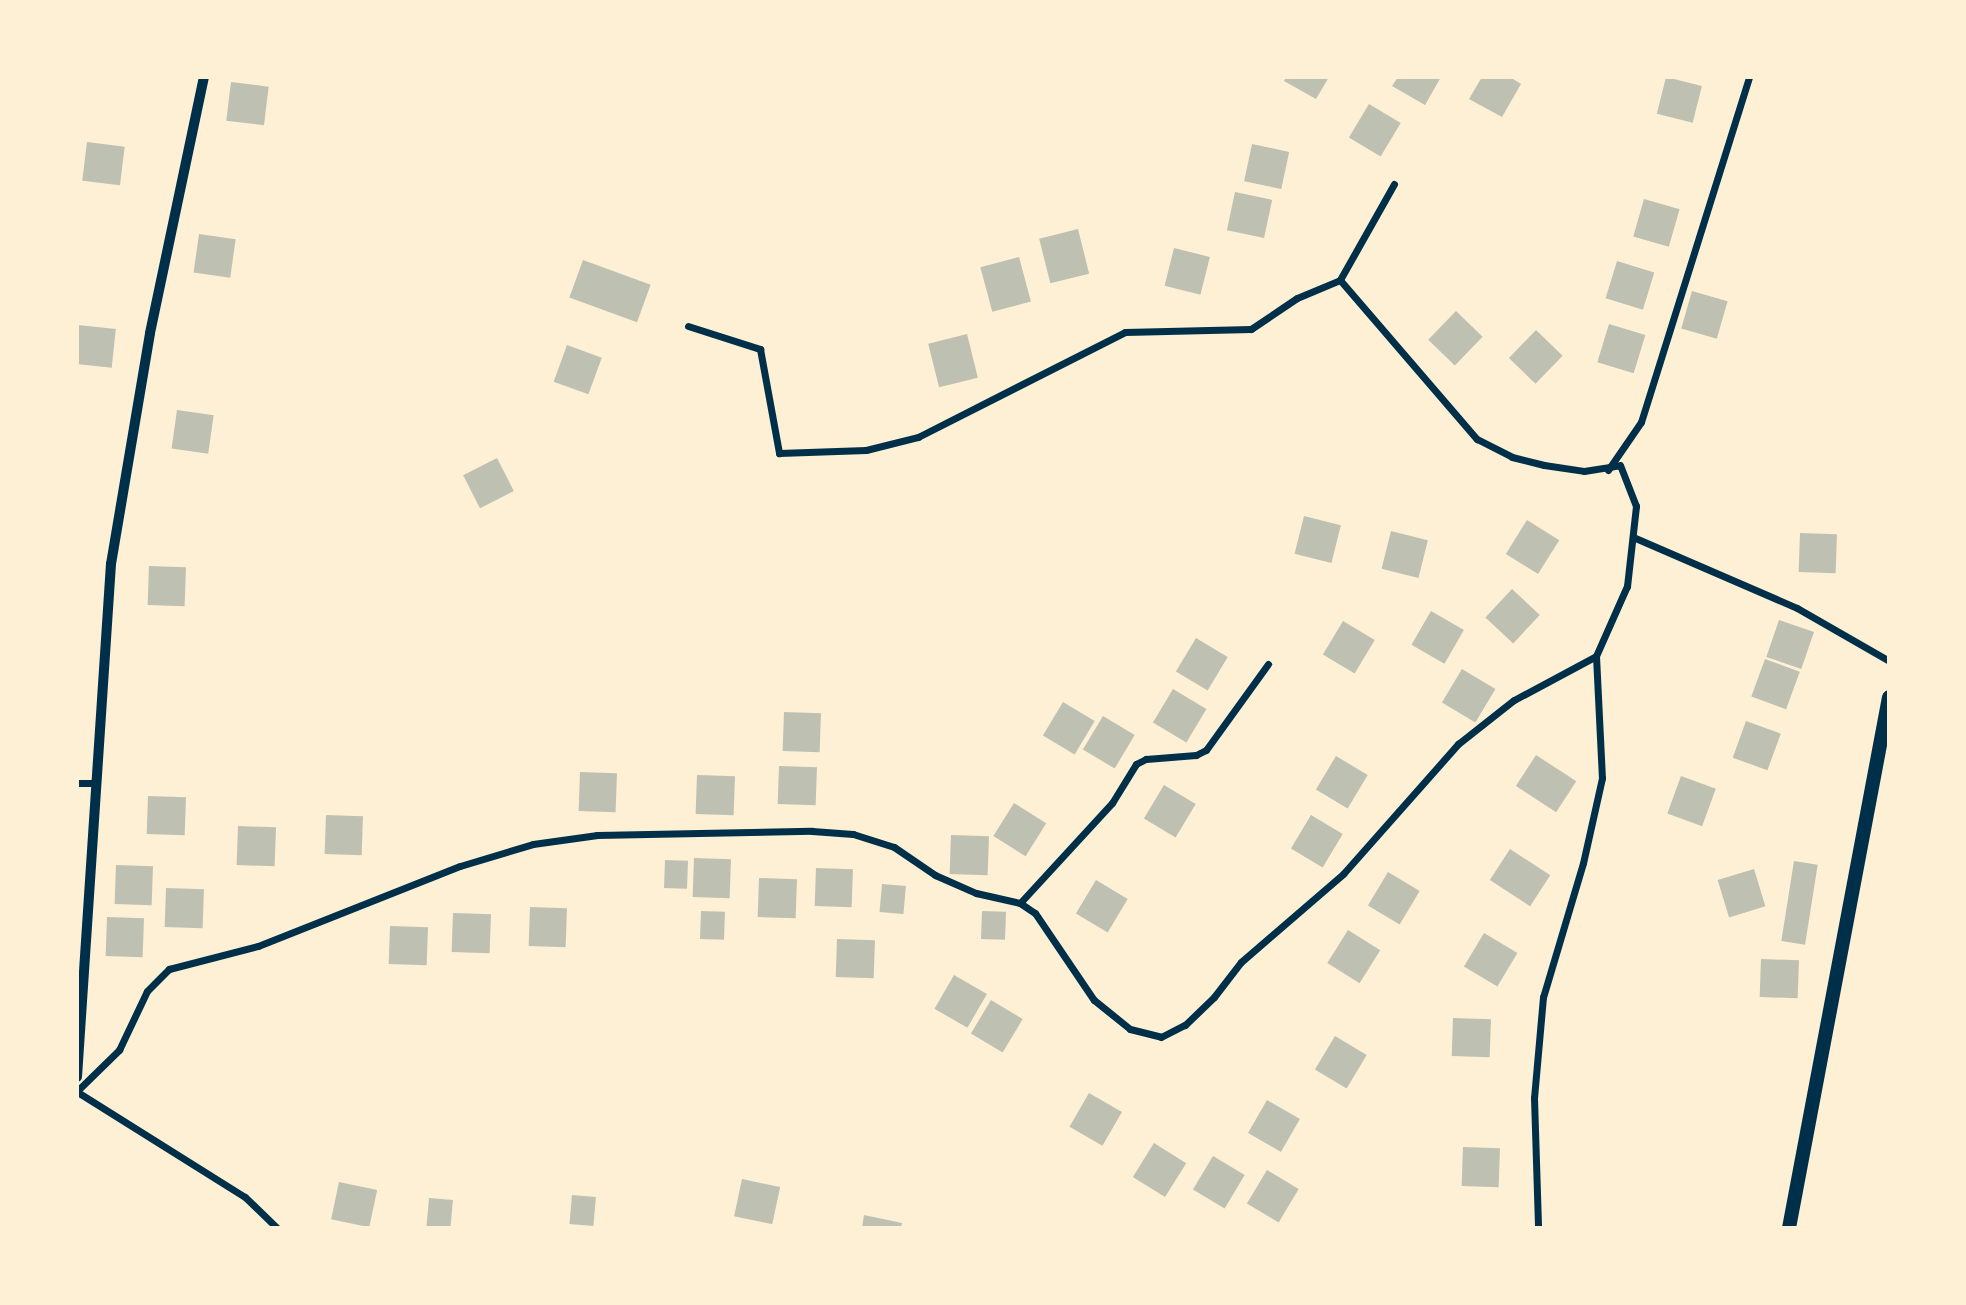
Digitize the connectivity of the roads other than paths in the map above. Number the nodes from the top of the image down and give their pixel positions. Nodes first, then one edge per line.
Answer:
1 (205, 77) edge
2 (1749, 77) edge
3 (1394, 184) dead end
4 (1340, 280) junction
5 (688, 326) dead end
6 (1607, 471) junction
7 (1633, 537) junction
8 (1596, 656) junction
9 (1889, 660) edge
10 (1268, 664) dead end
11 (1889, 697) edge
12 (77, 783) edge
13 (94, 783) junction
14 (1020, 903) junction
15 (77, 1077) edge
16 (78, 1094) edge
17 (277, 1228) edge
18 (1538, 1228) edge
19 (1789, 1228) edge

1 - 13 street
2 - 6 street
3 - 4 street
4 - 5 street
4 - 6 street
6 - 7 street
7 - 8 street
7 - 9 street
8 - 14 street
8 - 18 street
10 - 14 street
11 - 19 main road
12 - 13 street
13 - 15 street
14 - 16 street
16 - 17 street

